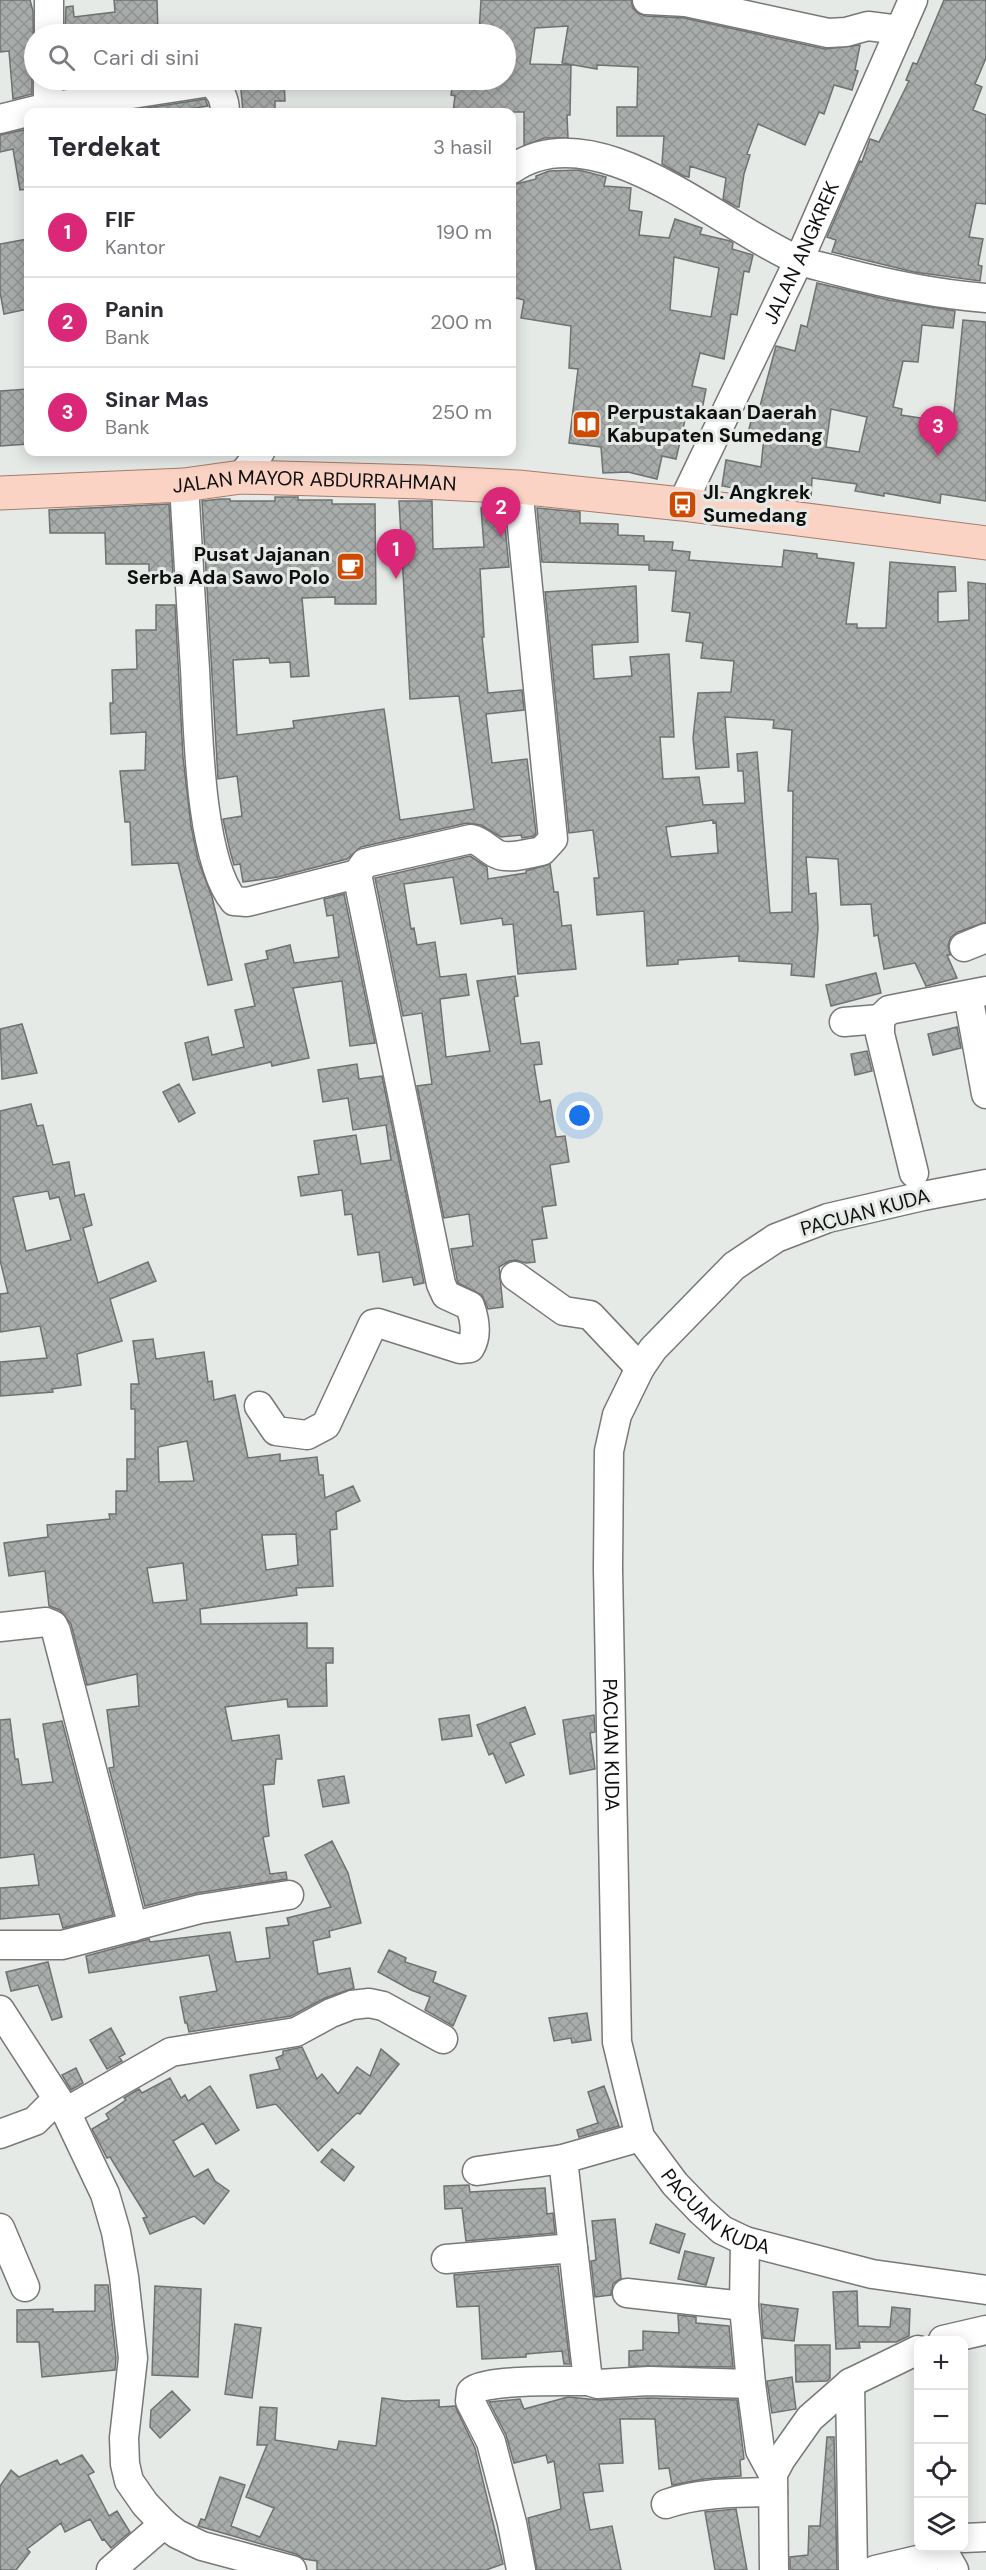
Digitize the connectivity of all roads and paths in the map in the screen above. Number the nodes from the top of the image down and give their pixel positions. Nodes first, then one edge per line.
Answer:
1 (49, 0) edge
2 (647, 0) edge
3 (913, 0) edge
4 (686, 1) edge
5 (49, 24) edge
6 (900, 30) junction
7 (143, 90) edge
8 (220, 90) edge
9 (51, 101) edge
10 (31, 108) edge
11 (225, 108) edge
12 (24, 111) edge
13 (0, 119) edge
14 (516, 166) edge
15 (799, 260) junction
16 (986, 298) edge
17 (250, 464) edge
18 (184, 485) junction
19 (518, 487) junction
20 (0, 493) edge
21 (682, 504) junction
22 (986, 543) edge
23 (357, 874) junction
24 (977, 993) edge
25 (880, 1018) junction
26 (843, 1022) dead end
27 (986, 1094) edge
28 (914, 1173) dead end
29 (986, 1184) edge
30 (515, 1276) dead end
31 (640, 1368) junction
32 (259, 1406) dead end
33 (0, 1627) edge
34 (289, 1895) dead end
35 (133, 1927) junction
36 (0, 1945) edge
37 (0, 2010) edge
38 (443, 2039) dead end
39 (62, 2106) junction
40 (0, 2134) edge
41 (640, 2137) junction
42 (563, 2159) junction
43 (477, 2171) dead end
44 (0, 2228) edge
45 (745, 2241) junction
46 (573, 2248) junction
47 (446, 2259) dead end
48 (25, 2287) dead end
49 (986, 2290) edge
50 (627, 2293) dead end
51 (744, 2306) junction
52 (986, 2330) edge
53 (960, 2336) edge
54 (914, 2352) edge
55 (588, 2381) junction
56 (850, 2383) junction
57 (751, 2384) junction
58 (773, 2483) junction
59 (666, 2504) dead end
60 (164, 2524) junction
61 (986, 2537) edge
62 (953, 2553) edge
63 (111, 2570) edge
64 (292, 2570) edge
65 (521, 2570) edge
66 (774, 2570) edge
67 (853, 2570) edge
68 (875, 2570) edge

1 - 5 street
2 - 4 street
3 - 6 street, JALAN ANGKREK
4 - 6 street
6 - 15 street, JALAN ANGKREK
7 - 9 street
8 - 11 street
9 - 10 street
12 - 13 street
14 - 15 street
15 - 16 street
15 - 21 street, JALAN ANGKREK
17 - 18 main road, JALAN MAYOR ABDURRAHMAN
17 - 19 main road, JALAN MAYOR ABDURRAHMAN
18 - 20 main road, JALAN MAYOR ABDURRAHMAN
18 - 23 street
19 - 21 main road, JALAN MAYOR ABDURRAHMAN
19 - 23 street
21 - 22 main road, JALAN MAYOR ABDURRAHMAN
23 - 32 street
24 - 25 street
24 - 27 street
25 - 26 street
25 - 28 street
29 - 31 street, PACUAN KUDA
30 - 31 street
31 - 41 street, PACUAN KUDA
33 - 35 street
34 - 35 street
35 - 36 street
37 - 39 street
38 - 39 street
39 - 40 street
39 - 60 street
41 - 42 street
41 - 45 street, PACUAN KUDA
42 - 43 street
42 - 46 street
44 - 48 street
45 - 49 street, PACUAN KUDA
45 - 51 street
46 - 47 street
46 - 55 street
50 - 51 street
51 - 57 street
52 - 53 street
54 - 56 street
55 - 57 street
55 - 65 street
56 - 58 street
56 - 67 street
57 - 58 street
58 - 59 street
58 - 66 street
60 - 63 street
60 - 64 street
61 - 62 street
62 - 68 street

